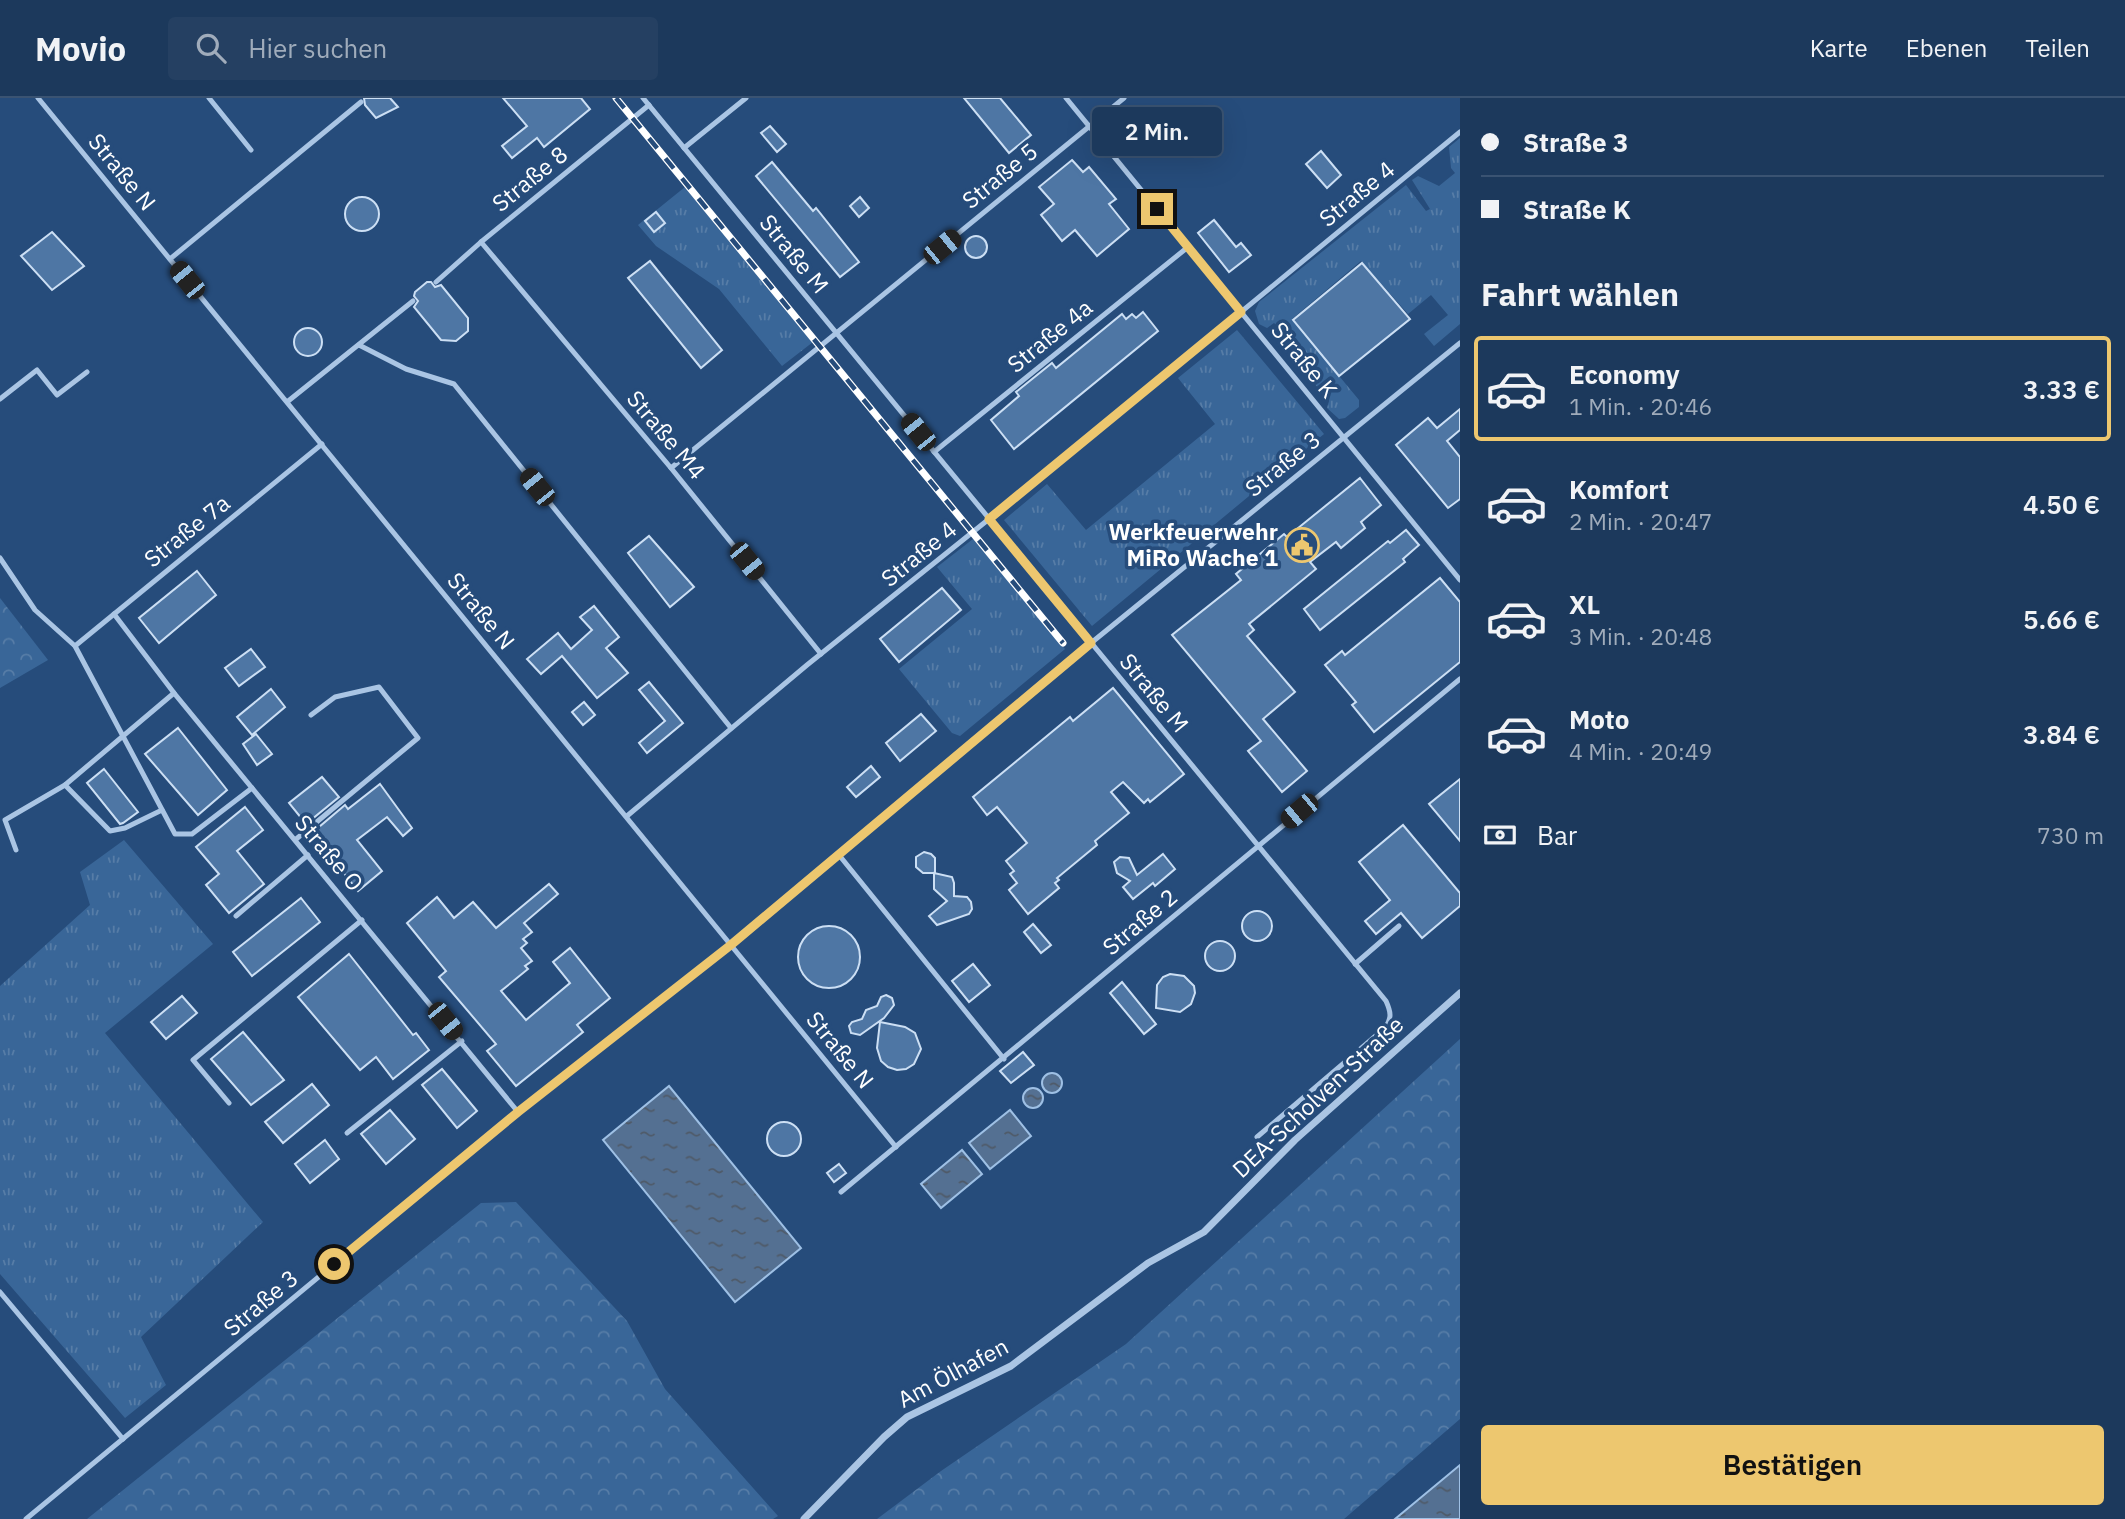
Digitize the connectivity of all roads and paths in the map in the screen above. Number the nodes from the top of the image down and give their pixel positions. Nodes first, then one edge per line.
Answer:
1 (38, 98) edge
2 (209, 98) edge
3 (643, 98) edge
4 (747, 98) edge
5 (1066, 98) edge
6 (1124, 98) edge
7 (360, 102) dead end
8 (649, 105) junction
9 (1089, 126) junction
10 (1460, 132) edge
11 (684, 148) junction
12 (251, 150) dead end
13 (481, 242) junction
14 (1188, 247) junction
15 (170, 259) junction
16 (436, 282) dead end
17 (413, 301) dead end
18 (1241, 312) junction
19 (836, 333) junction
20 (1460, 343) edge
21 (359, 345) junction
22 (87, 372) dead end
23 (0, 399) edge
24 (287, 402) junction
25 (1343, 437) junction
26 (321, 444) junction
27 (934, 452) junction
28 (671, 468) junction
29 (989, 519) junction
30 (0, 558) edge
31 (1460, 580) edge
32 (114, 614) junction
33 (1091, 643) junction
34 (75, 646) junction
35 (821, 654) junction
36 (1460, 678) edge
37 (174, 693) junction
38 (310, 715) dead end
39 (732, 727) junction
40 (122, 738) junction
41 (65, 786) junction
42 (252, 788) junction
43 (162, 810) junction
44 (627, 816) junction
45 (295, 840) junction
46 (1257, 847) junction
47 (16, 850) dead end
48 (308, 855) junction
49 (839, 855) junction
50 (236, 916) dead end
51 (362, 920) junction
52 (1399, 926) dead end
53 (732, 944) junction
54 (1355, 964) junction
55 (1460, 993) edge
56 (462, 1041) junction
57 (1004, 1059) junction
58 (229, 1103) dead end
59 (518, 1112) junction
60 (347, 1133) dead end
61 (1257, 1137) dead end
62 (896, 1147) junction
63 (841, 1192) dead end
64 (1204, 1232) joint
65 (0, 1292) edge
66 (123, 1439) junction
67 (26, 1519) edge
68 (804, 1519) edge

1 - 15 lane, Straße N
2 - 12 lane
3 - 8 lane, Straße M
4 - 11 lane
5 - 9 lane, Straße K
6 - 9 lane, Straße 5
7 - 15 lane
8 - 11 lane, Straße M
8 - 13 lane, Straße 8
9 - 14 lane, Straße K
9 - 19 lane, Straße 5
10 - 18 lane, Straße 4
11 - 19 lane, Straße M
13 - 16 lane, Straße 8
13 - 28 lane, Straße M4
14 - 18 lane, Straße K
14 - 27 lane, Straße 4a
15 - 24 lane, Straße N
17 - 21 lane
18 - 25 lane, Straße K
18 - 29 lane, Straße 4
19 - 27 lane, Straße M
19 - 28 lane, Straße 5
20 - 25 lane, Straße 3
21 - 24 lane
21 - 39 lane
22 - 23 lane
24 - 26 lane, Straße N
25 - 31 lane, Straße K
25 - 33 lane, Straße 3
26 - 32 lane, Straße 7a
26 - 44 lane, Straße N
27 - 29 lane, Straße M
28 - 35 lane, Straße M4
29 - 33 lane, Straße M
29 - 35 lane, Straße 4
30 - 34 lane
32 - 34 lane, Straße 7a
32 - 37 lane, Straße O
33 - 46 lane, Straße M
33 - 49 lane, Straße 3
34 - 40 lane
35 - 39 lane, Straße 4
36 - 46 lane, Straße 2
37 - 40 lane
37 - 42 lane, Straße O
38 - 45 lane
39 - 44 lane, Straße 4
40 - 41 lane
40 - 43 lane
41 - 43 lane
41 - 47 lane
42 - 43 lane
42 - 45 lane, Straße O
44 - 53 lane, Straße N
45 - 48 lane, Straße O
46 - 54 lane, Straße M
46 - 57 lane, Straße 2
48 - 50 lane
48 - 51 lane, Straße O
49 - 53 lane, Straße 3
49 - 57 lane
51 - 56 lane, Straße O
51 - 58 lane
52 - 54 lane
53 - 59 lane, Straße 3
53 - 62 lane, Straße N
54 - 61 lane, Straße M
55 - 64 street, DEA-Scholven-Straße
56 - 59 lane, Straße O
56 - 60 lane
57 - 62 lane, Straße 2
59 - 66 lane, Straße 3
62 - 63 lane, Straße 2
64 - 68 street, Am Ölhafen
65 - 66 lane
66 - 67 lane, Straße 3

